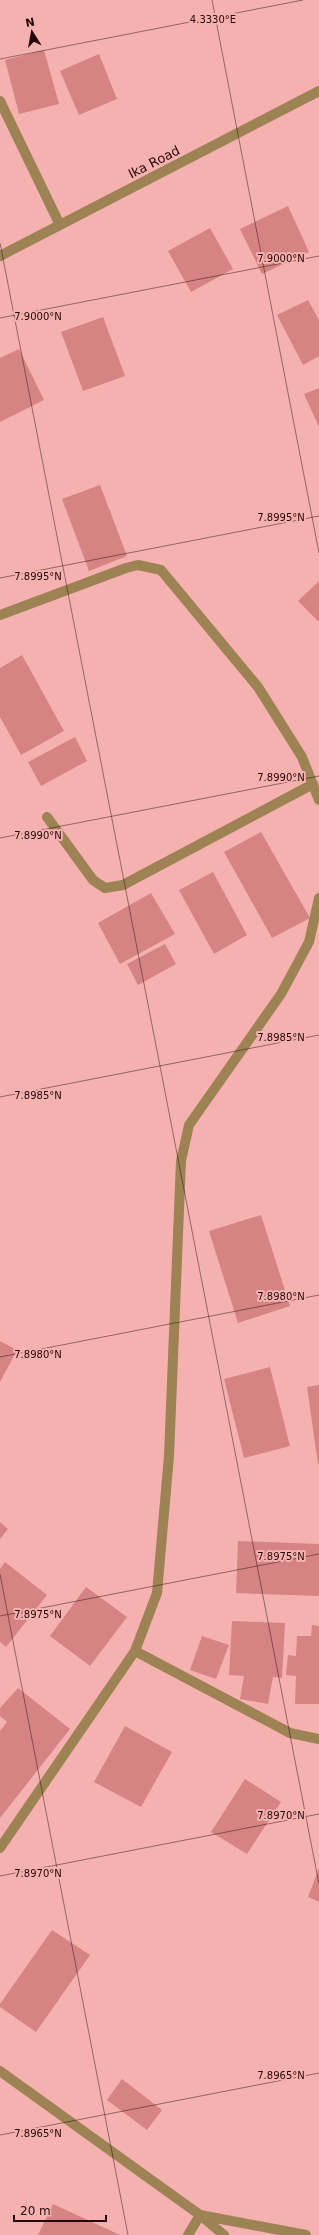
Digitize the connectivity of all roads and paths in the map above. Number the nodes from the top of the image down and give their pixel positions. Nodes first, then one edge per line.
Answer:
1 (319, 91) edge
2 (0, 101) edge
3 (60, 225) junction
4 (0, 256) edge
5 (0, 615) edge
6 (313, 784) junction
7 (319, 800) edge
8 (48, 817) dead end
9 (319, 898) edge
10 (135, 1651) junction
11 (319, 1739) edge
12 (0, 1848) edge
13 (0, 2071) edge
14 (200, 2215) junction
15 (188, 2235) edge
16 (224, 2235) edge
17 (306, 2235) edge

1 - 3 street, Ika Road
2 - 3 street
3 - 4 street, Ika Road
5 - 6 street
6 - 7 street
6 - 8 street
9 - 10 street
10 - 11 street
10 - 12 street
13 - 14 street
14 - 15 street
14 - 16 street
14 - 17 street

